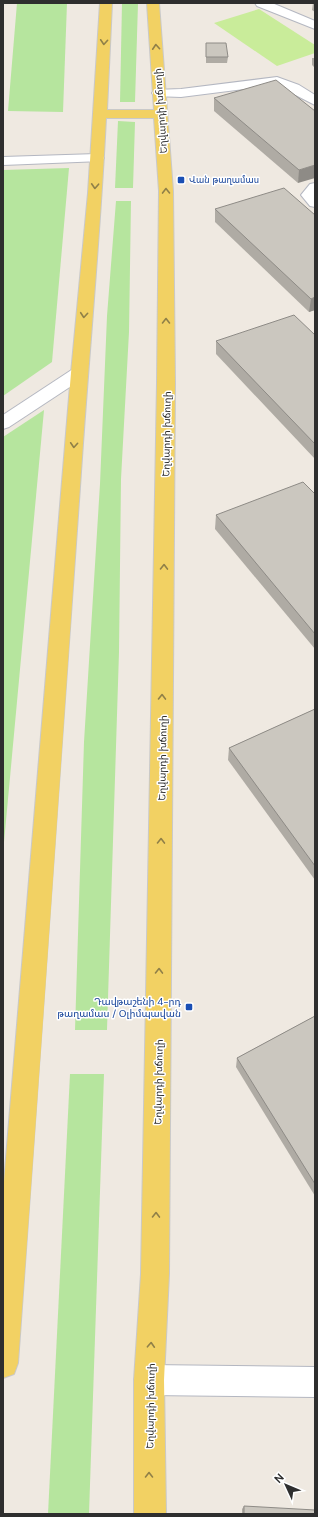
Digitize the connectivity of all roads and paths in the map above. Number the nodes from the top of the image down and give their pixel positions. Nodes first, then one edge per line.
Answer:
1 (106, 3) edge
2 (152, 3) edge
3 (261, 3) edge
4 (315, 25) edge
5 (159, 93) junction
6 (315, 101) edge
7 (100, 114) junction
8 (160, 114) junction
9 (97, 158) junction
10 (3, 161) edge
11 (315, 187) edge
12 (315, 203) edge
13 (79, 373) junction
14 (3, 423) edge
15 (3, 1363) edge
16 (149, 1380) junction
17 (315, 1382) edge
18 (150, 1514) edge

1 -> 7 main road
5 -> 2 main road, Եղվարդի խճուղի
3 - 4 street
5 - 6 street
5 - 8 main road, Եղվարդի խճուղի
7 - 8 main road
7 - 9 main road
16 -> 8 main road, Եղվարդի խճուղի
9 - 10 street
9 -> 13 main road
11 - 12 street
13 - 14 street
13 -> 15 main road
16 - 17 street
18 -> 16 main road, Եղվարդի խճուղի

